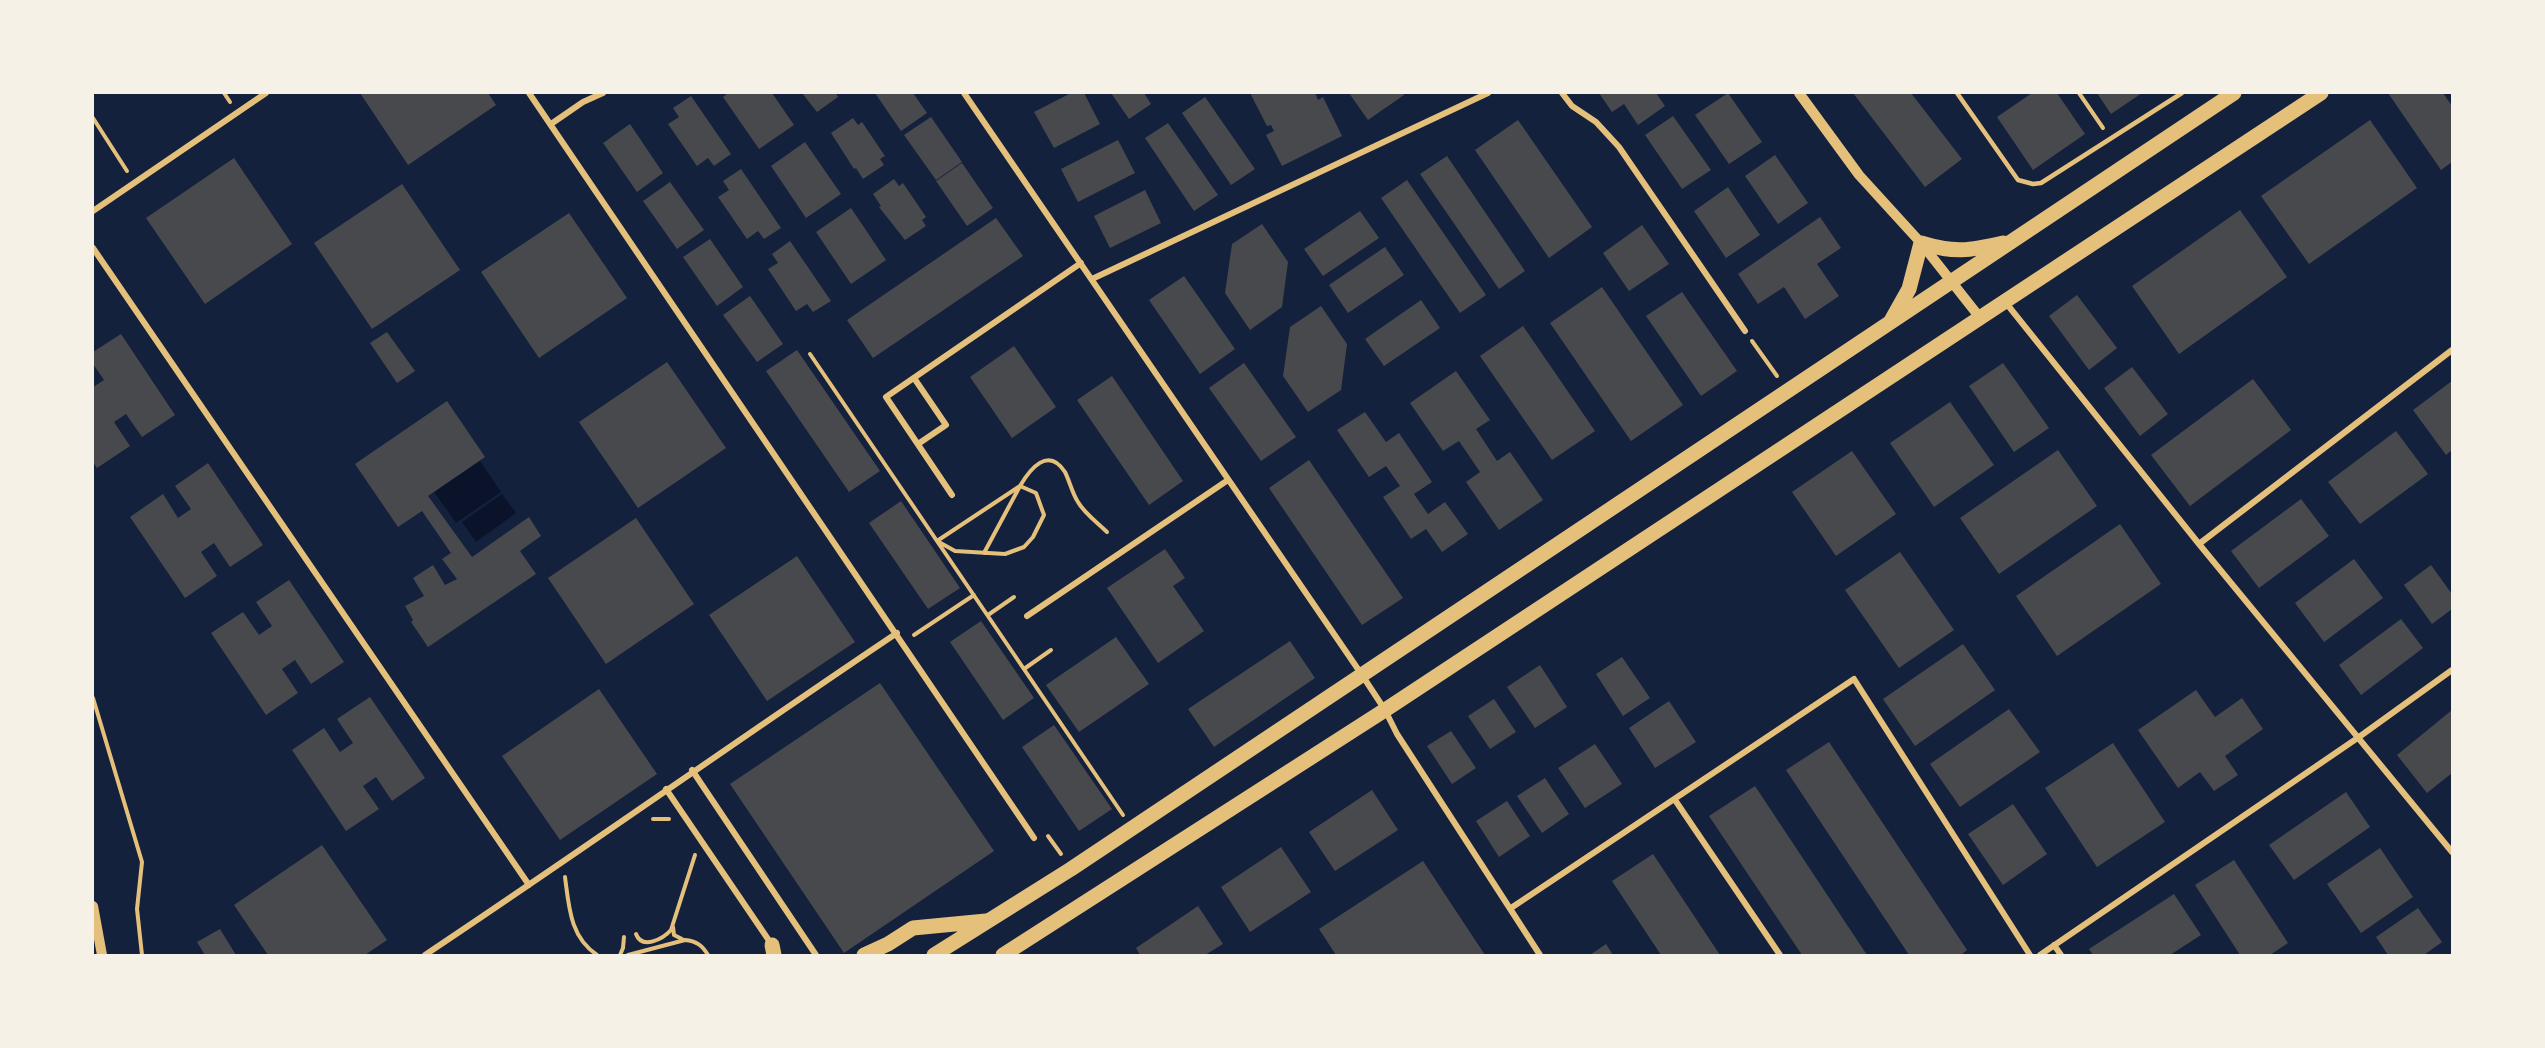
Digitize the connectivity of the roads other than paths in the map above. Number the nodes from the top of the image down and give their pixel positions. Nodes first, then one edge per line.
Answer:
1 (266, 93) edge
2 (530, 93) edge
3 (603, 93) edge
4 (964, 93) edge
5 (1488, 93) edge
6 (1562, 93) edge
7 (1799, 93) edge
8 (1957, 93) edge
9 (2182, 93) edge
10 (2234, 93) edge
11 (2321, 93) edge
12 (551, 124) junction
13 (93, 211) edge
14 (2015, 240) junction
15 (1921, 243) junction
16 (93, 248) edge
17 (1081, 263) junction
18 (1092, 279) junction
19 (1952, 282) junction
20 (2006, 303) junction
21 (1981, 319) junction
22 (1890, 323) junction
23 (1745, 331) road end
24 (2452, 350) edge
25 (914, 378) junction
26 (918, 444) junction
27 (1228, 480) junction
28 (952, 495) dead end
29 (2199, 544) junction
30 (1028, 616) dead end
31 (897, 633) junction
32 (2452, 670) edge
33 (1362, 675) junction
34 (1385, 710) junction
35 (2359, 736) junction
36 (693, 770) junction
37 (666, 789) junction
38 (1675, 800) junction
39 (1034, 838) dead end
40 (2452, 852) edge
41 (529, 885) junction
42 (93, 906) edge
43 (1511, 908) junction
44 (992, 920) junction
45 (2054, 945) junction
46 (774, 952) edge
47 (102, 955) edge
48 (425, 955) edge
49 (816, 955) edge
50 (864, 955) edge
51 (934, 955) edge
52 (1003, 955) edge
53 (1540, 955) edge
54 (1780, 955) edge
55 (2030, 955) edge
56 (2040, 955) edge
57 (2061, 955) edge

1 - 13 street
2 - 12 street
3 - 12 street
4 - 17 street
5 - 18 street
6 - 23 street
7 - 15 street
8 - 9 lane
10 - 14 main road
11 - 20 main road
12 - 31 street
14 - 15 main road
14 - 19 main road
15 - 19 street
15 - 22 main road
16 - 41 street
17 - 18 street
17 - 25 street
18 - 27 street
19 - 21 street
19 - 22 main road
20 - 21 main road
20 - 29 street
21 - 34 main road
22 - 33 main road
24 - 29 street
25 - 26 street
25 - 26 street
26 - 28 street
27 - 30 street
27 - 33 street
29 - 35 street
31 - 36 street
31 - 39 street
32 - 35 street
33 - 34 street
33 - 44 main road
34 - 43 street
34 - 52 main road
35 - 40 street
35 - 45 street
36 - 37 street
36 - 49 street
37 - 41 street
37 - 46 street
38 - 43 street
38 - 54 street
38 - 55 street
41 - 48 street
42 - 47 street
43 - 53 street
44 - 50 main road
44 - 51 main road
45 - 56 street
45 - 57 street

